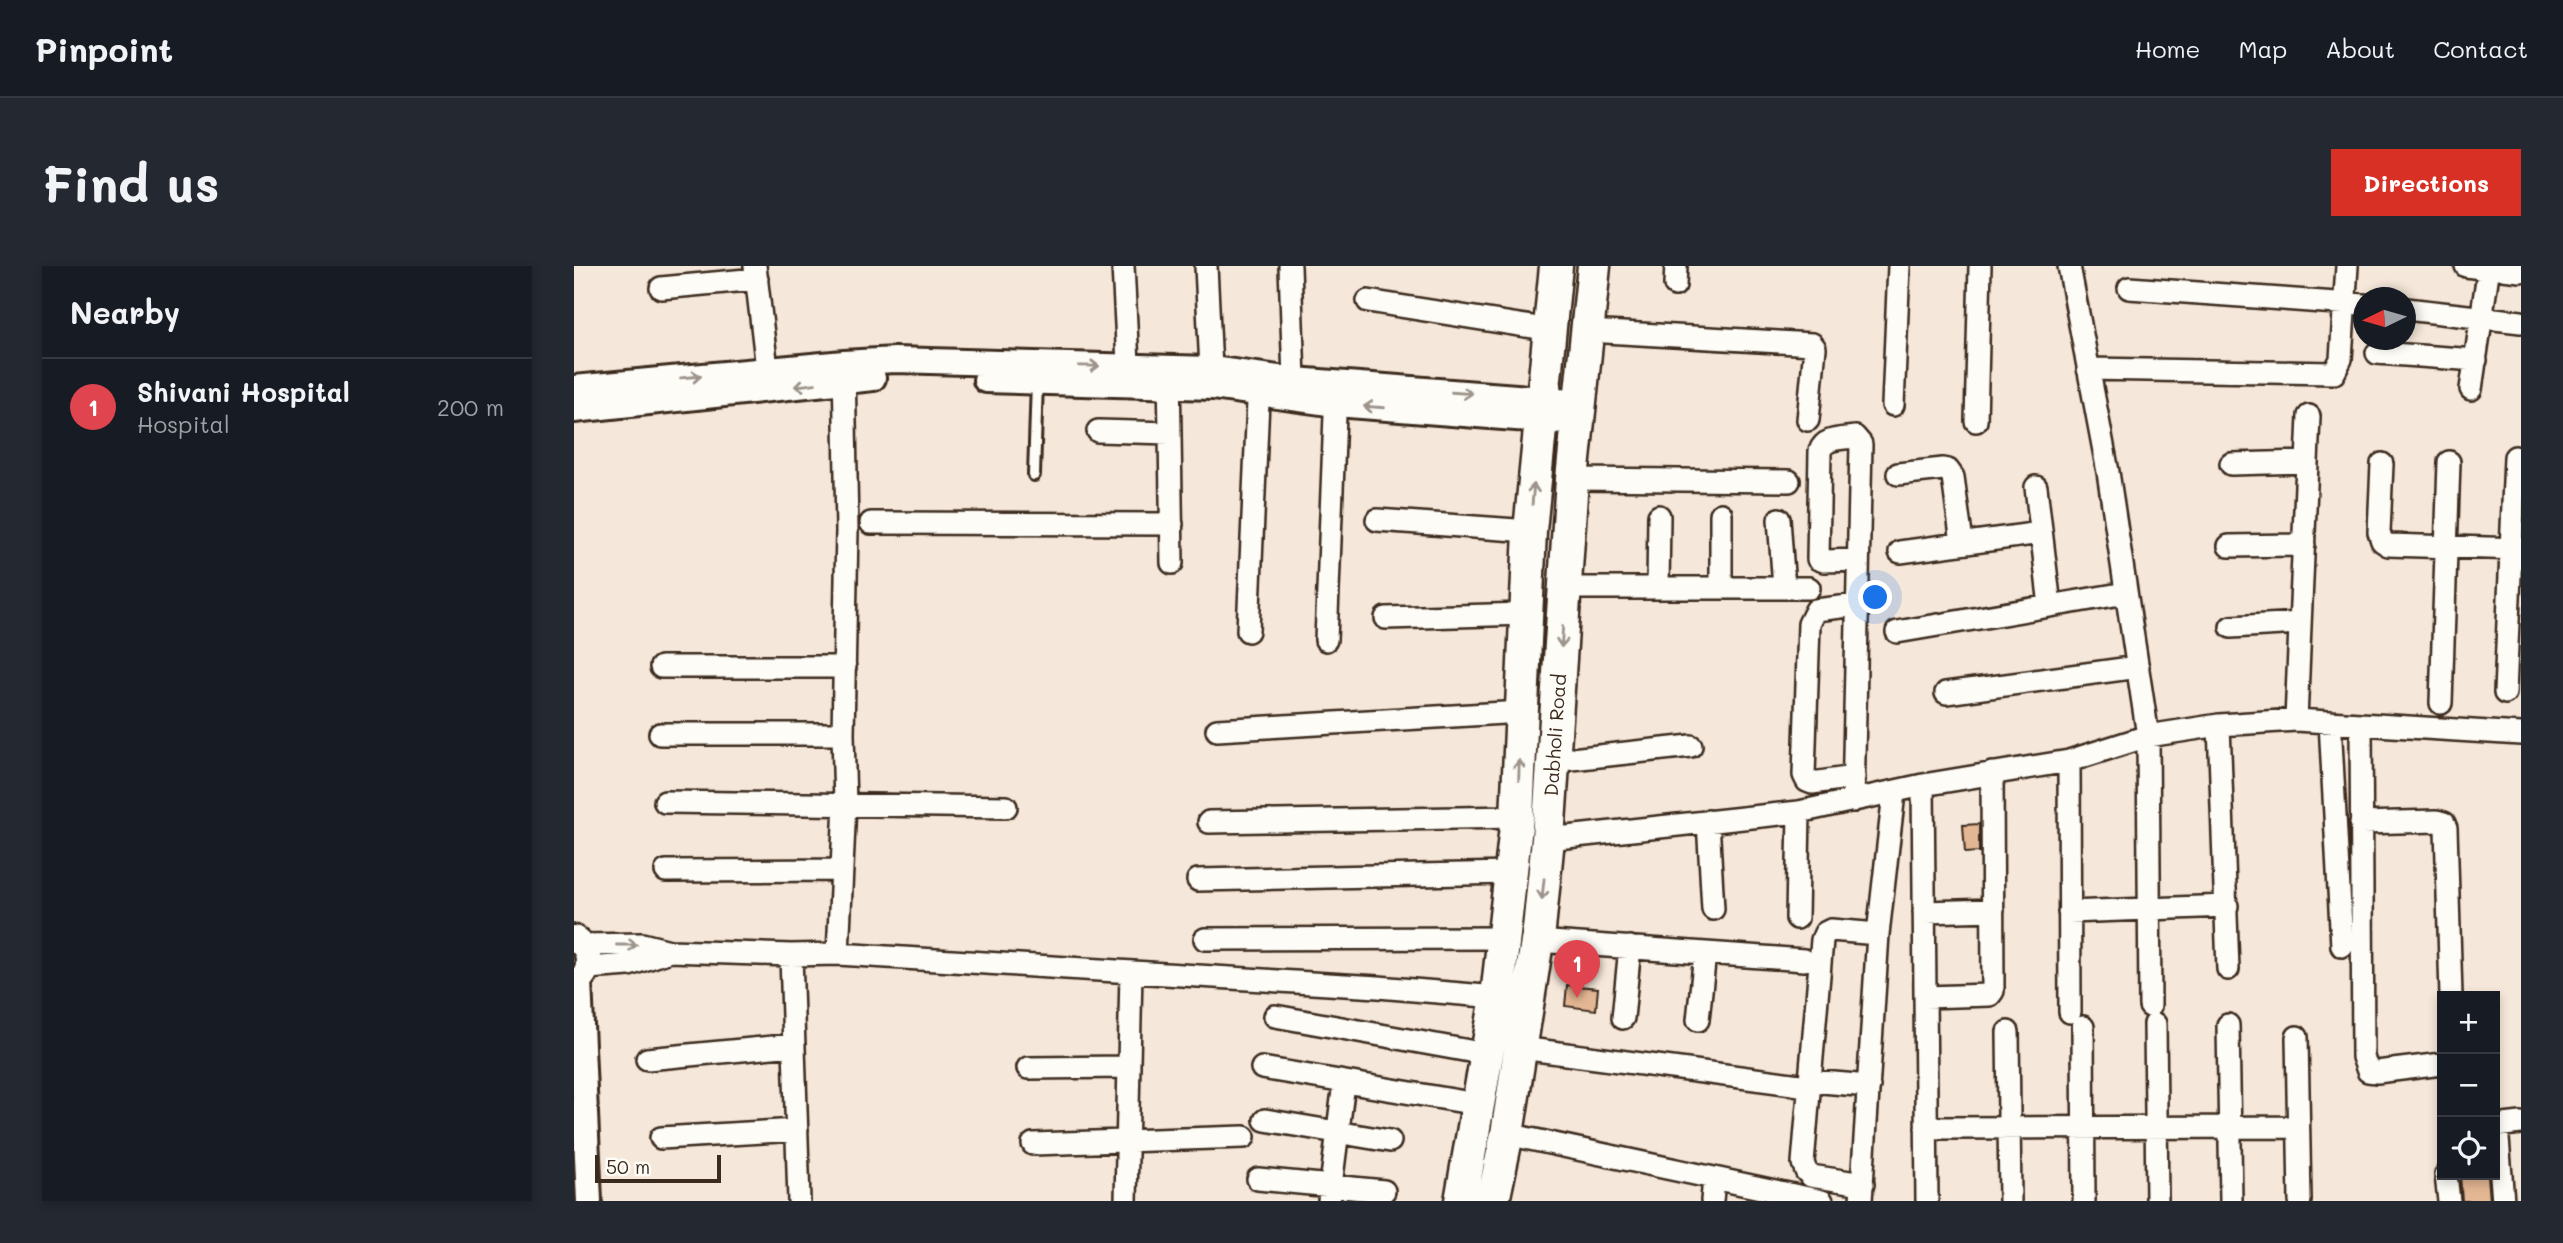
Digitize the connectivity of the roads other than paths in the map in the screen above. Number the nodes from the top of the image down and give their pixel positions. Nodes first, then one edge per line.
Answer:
1 (1122, 266) edge
2 (1206, 266) edge
3 (1290, 266) edge
4 (1556, 266) edge
5 (1594, 266) edge
6 (1899, 266) edge
7 (1980, 266) edge
8 (2069, 266) edge
9 (2347, 266) edge
10 (2466, 266) edge
11 (2500, 269) edge
12 (756, 272) edge
13 (661, 288) dead end
14 (2129, 288) dead end
15 (2353, 299) edge
16 (1368, 302) dead end
17 (2353, 304) edge
18 (2353, 308) edge
19 (2416, 310) edge
20 (2483, 318) junction
21 (2521, 322) edge
22 (1551, 330) junction
23 (1588, 331) junction
24 (2377, 352) dead end
25 (2476, 360) junction
26 (1211, 369) junction
27 (2088, 369) junction
28 (844, 371) junction
29 (1037, 373) junction
30 (1128, 376) junction
31 (1169, 377) junction
32 (768, 380) junction
33 (1294, 380) junction
34 (1259, 385) junction
35 (574, 388) edge
36 (2471, 389) dead end
37 (1336, 393) junction
38 (617, 395) junction
39 (1893, 405) dead end
40 (1541, 409) junction
41 (574, 410) edge
42 (1580, 412) junction
43 (2309, 416) dead end
44 (1808, 420) dead end
45 (1976, 421) dead end
46 (1098, 431) dead end
47 (1170, 433) junction
48 (2515, 457) dead end
49 (2307, 462) junction
50 (2449, 462) dead end
51 (2231, 464) dead end
52 (2382, 464) dead end
53 (1898, 474) dead end
54 (1034, 475) dead end
55 (1572, 479) junction
56 (1789, 481) dead end
57 (2036, 487) dead end
58 (1721, 514) dead end
59 (1659, 516) dead end
60 (1779, 519) dead end
61 (1377, 520) dead end
62 (871, 523) dead end
63 (1172, 524) junction
64 (1530, 531) junction
65 (2041, 533) junction
66 (1962, 543) junction
67 (2304, 545) junction
68 (2229, 546) dead end
69 (2447, 547) junction
70 (2516, 549) edge
71 (1900, 552) dead end
72 (1858, 560) junction
73 (1172, 563) dead end
74 (1658, 587) junction
75 (1721, 587) junction
76 (1565, 588) junction
77 (1784, 588) junction
78 (1809, 588) dead end
79 (2126, 593) junction
80 (1857, 605) junction
81 (2050, 606) junction
82 (1525, 614) junction
83 (1386, 618) dead end
84 (2300, 623) junction
85 (2231, 627) dead end
86 (1248, 631) dead end
87 (1897, 632) dead end
88 (1326, 640) dead end
89 (661, 667) dead end
90 (845, 667) junction
91 (2138, 667) junction
92 (1946, 693) dead end
93 (2505, 694) dead end
94 (2441, 703) dead end
95 (1521, 712) junction
96 (2297, 720) junction
97 (2330, 722) junction
98 (2219, 724) junction
99 (2361, 724) junction
100 (1217, 730) dead end
101 (660, 734) dead end
102 (843, 734) junction
103 (2521, 734) edge
104 (2148, 736) junction
105 (1691, 746) dead end
106 (1553, 761) junction
107 (2069, 761) junction
108 (1992, 773) junction
109 (1854, 777) junction
110 (1923, 785) junction
111 (1894, 793) junction
112 (1853, 801) junction
113 (665, 802) dead end
114 (845, 804) junction
115 (1006, 807) dead end
116 (1799, 812) junction
117 (1517, 817) junction
118 (1708, 821) junction
119 (1209, 822) dead end
120 (2361, 823) junction
121 (1548, 839) junction
122 (842, 870) junction
123 (666, 871) dead end
124 (1509, 873) junction
125 (1198, 880) dead end
126 (2227, 906) junction
127 (1713, 909) dead end
128 (2149, 909) junction
129 (1993, 910) junction
130 (1924, 912) junction
131 (2069, 912) junction
132 (1797, 918) dead end
133 (1878, 934) junction
134 (1505, 938) junction
135 (1205, 939) dead end
136 (1537, 941) junction
137 (2342, 946) dead end
138 (1630, 947) junction
139 (579, 953) edge
140 (1705, 953) junction
141 (838, 954) junction
142 (791, 955) junction
143 (1804, 960) dead end
144 (2228, 969) dead end
145 (1131, 972) junction
146 (2451, 991) edge
147 (1925, 996) junction
148 (1497, 997) junction
149 (1275, 1016) dead end
150 (1623, 1018) dead end
151 (1698, 1020) dead end
152 (2228, 1025) dead end
153 (2008, 1032) dead end
154 (2297, 1037) dead end
155 (794, 1045) junction
156 (1521, 1048) junction
157 (1486, 1054) junction
158 (647, 1059) dead end
159 (2437, 1065) edge
160 (1129, 1067) junction
161 (1028, 1068) dead end
162 (1262, 1068) dead end
163 (1344, 1083) junction
164 (1805, 1083) junction
165 (1869, 1086) junction
166 (1477, 1104) junction
167 (1265, 1121) dead end
168 (2521, 1123) edge
169 (2500, 1126) edge
170 (2010, 1127) junction
171 (2083, 1127) junction
172 (2156, 1127) junction
173 (2230, 1127) junction
174 (2298, 1127) junction
175 (1926, 1128) junction
176 (796, 1130) junction
177 (1339, 1131) junction
178 (1507, 1134) junction
179 (1244, 1137) dead end
180 (661, 1139) dead end
181 (1390, 1140) dead end
182 (1127, 1141) junction
183 (1032, 1144) dead end
184 (2500, 1169) edge
185 (1714, 1178) junction
186 (1258, 1179) dead end
187 (2447, 1180) edge
188 (1384, 1191) dead end
189 (1862, 1192) edge
190 (1330, 1193) edge
191 (589, 1201) edge
192 (799, 1201) edge
193 (1126, 1201) edge
194 (1461, 1201) edge
195 (1493, 1201) edge
196 (1712, 1201) edge
197 (1822, 1201) edge
198 (1927, 1201) edge
199 (2010, 1201) edge
200 (2084, 1201) edge
201 (2157, 1201) edge
202 (2231, 1201) edge
203 (2300, 1201) edge
204 (2449, 1201) edge
205 (2503, 1201) edge

1 - 30 street
2 - 26 street
3 - 33 street
4 - 22 main road, Dabholi Road
5 - 23 main road, Dabholi Road
6 - 39 street
7 - 45 street
8 - 27 street
9 - 15 street
10 - 11 street
11 - 20 street
12 - 13 street
12 - 32 street
14 - 17 street
16 - 22 street
18 - 27 street
19 - 20 street
20 - 21 street
20 - 25 street
22 - 40 main road, Dabholi Road
23 - 42 main road, Dabholi Road
23 - 44 street
24 - 25 street
25 - 36 street
26 - 31 street
26 - 34 street
27 - 79 street
28 - 29 street
28 - 32 street
28 - 90 street
29 - 30 street
29 - 54 lane
30 - 31 street
31 - 34 street
31 - 47 street
32 - 38 street
33 - 34 street
33 - 37 street
34 - 37 street
34 - 86 street
35 - 38 street
37 - 40 street
37 - 88 street
38 - 41 street
40 - 42 street
64 -> 40 main road, Dabholi Road
42 - 55 main road, Dabholi Road
43 - 49 street
46 - 47 street
47 - 63 street
48 - 70 street
49 - 51 street
49 - 67 street
50 - 69 street
52 - 69 street
53 - 66 street
55 - 56 street
55 - 76 main road, Dabholi Road
57 - 65 street
58 - 75 street
59 - 74 street
60 - 77 street
61 - 64 street
62 - 63 street
63 - 73 street
64 - 82 main road, Dabholi Road
65 - 66 street
65 - 81 street
66 - 71 street
67 - 68 street
67 - 84 street
69 - 70 street
69 - 94 street
70 - 93 street
72 - 72 street
72 - 80 street
74 - 75 street
74 - 76 street
75 - 77 street
76 -> 106 main road, Dabholi Road
77 - 78 street
79 - 81 street
79 - 91 street
80 - 109 street
80 - 109 street
81 - 87 street
82 - 83 street
82 - 95 main road, Dabholi Road
84 - 85 street
84 - 96 street
89 - 90 street
90 - 102 street
91 - 92 street
91 - 104 street
95 - 100 street
117 -> 95 main road, Dabholi Road
96 - 97 street
96 - 98 street
97 - 99 street
97 - 137 street
98 - 104 street
98 - 126 street
99 - 103 street
99 - 120 street
101 - 102 street
102 - 114 street
104 - 107 street
104 - 128 street
105 - 106 street
106 - 121 main road, Dabholi Road
107 - 108 street
107 - 131 street
108 - 110 street
108 - 129 street
109 - 112 street
110 - 111 street
110 - 130 street
111 - 112 street
111 - 133 street
112 - 116 street
113 - 114 street
114 - 115 street
114 - 122 street
116 - 118 street
116 - 132 street
117 - 119 street
117 - 124 main road, Dabholi Road
118 - 121 street
118 - 127 street
120 - 146 street
120 - 159 street
121 -> 136 main road, Dabholi Road
122 - 123 street
122 - 141 street
124 - 125 street
124 - 134 main road, Dabholi Road
126 - 128 street
126 - 144 street
128 - 131 street
128 - 172 street
129 - 130 street
129 - 147 street
130 - 147 street
131 - 171 street
133 - 164 street
133 - 165 street
134 - 135 street
134 - 148 main road, Dabholi Road
136 - 138 street
136 - 156 main road, Dabholi Road
138 - 140 street
138 - 150 street
139 - 142 street
139 - 191 street
140 - 143 street
140 - 151 street
141 - 142 street
141 - 145 street
142 - 155 street
145 - 148 street
145 - 160 street
147 - 175 street
148 - 157 main road, Dabholi Road
149 - 157 street
152 - 173 street
153 - 170 street
154 - 174 street
155 - 158 street
155 - 176 street
156 - 164 street
156 - 178 main road, Dabholi Road
157 - 166 main road, Dabholi Road
160 - 161 street
160 - 182 street
162 - 163 street
163 - 166 street
163 - 177 street
164 - 165 street
164 - 189 street
165 - 189 street
166 - 194 main road, Dabholi Road
167 - 177 street
168 - 169 street
170 - 171 street
170 - 175 street
170 - 199 street
171 - 172 street
171 - 200 street
172 - 173 street
172 - 201 street
173 - 174 street
173 - 202 street
174 - 203 street
175 - 198 street
176 - 180 street
176 - 192 street
177 - 181 street
177 - 190 street
178 - 185 street
178 - 195 main road, Dabholi Road
179 - 182 street
182 - 183 street
182 - 193 street
184 - 205 street
185 - 196 street
185 - 197 street
186 - 190 street
187 - 204 street
188 - 190 street

